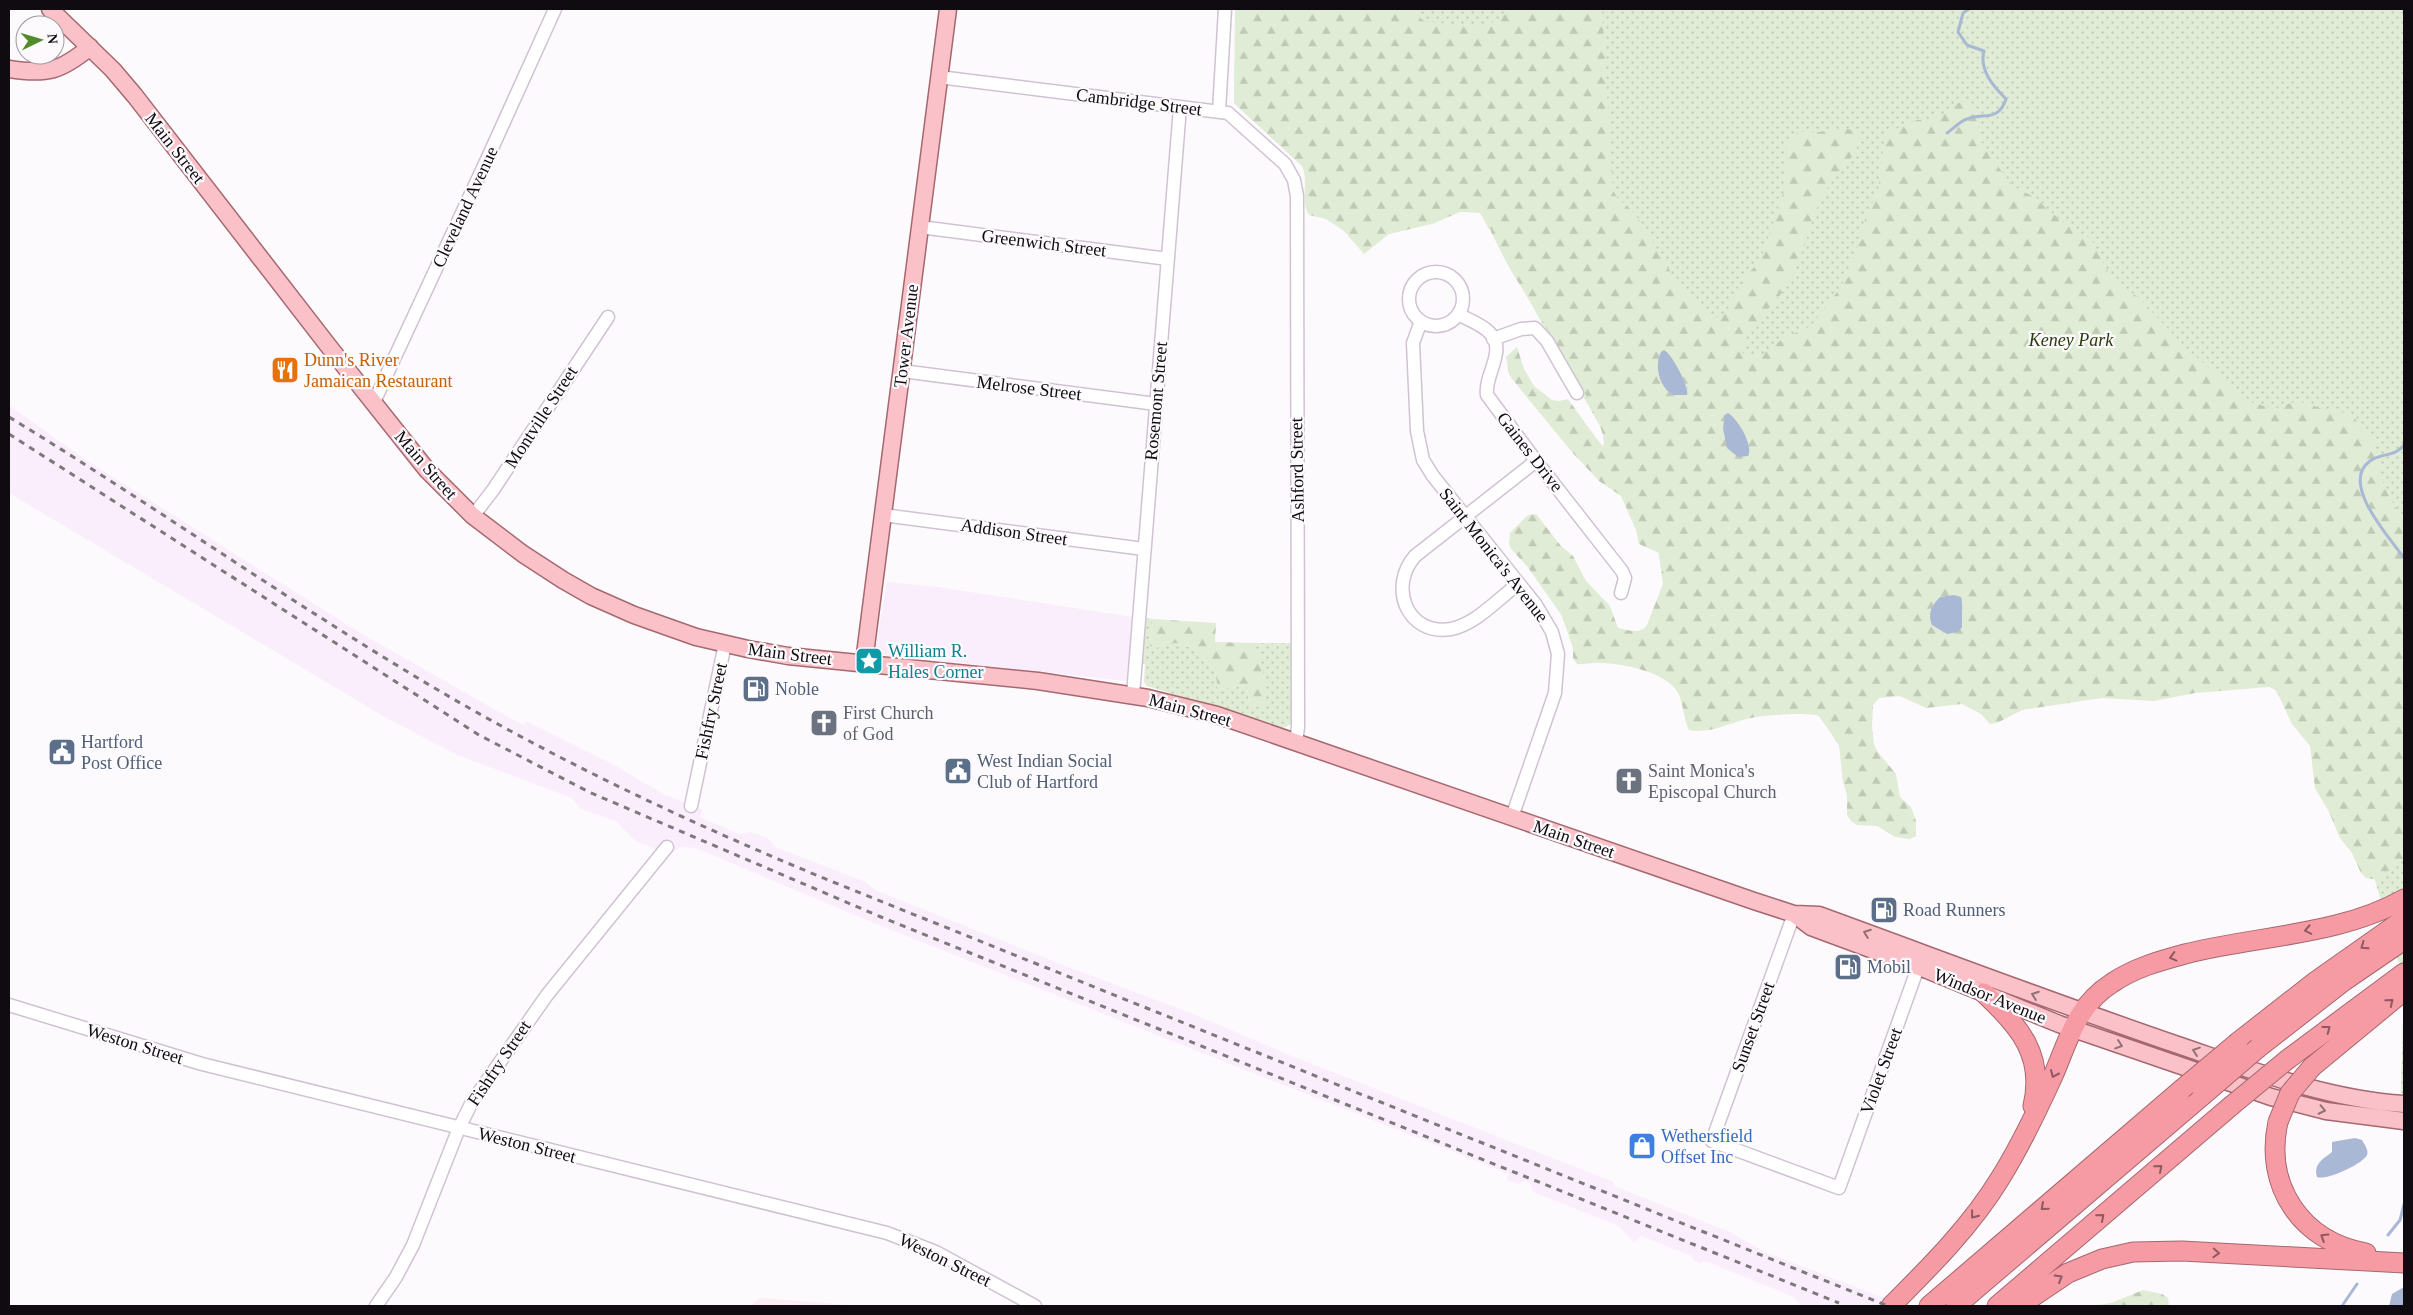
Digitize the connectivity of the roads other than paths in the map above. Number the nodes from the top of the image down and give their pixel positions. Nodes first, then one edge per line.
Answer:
1 (50, 9) edge
2 (554, 9) edge
3 (948, 9) edge
4 (1225, 9) edge
5 (90, 47) junction
6 (9, 70) edge
7 (939, 77) junction
8 (1180, 107) junction
9 (1219, 111) junction
10 (1297, 196) joint
11 (920, 227) junction
12 (1168, 259) junction
13 (1458, 314) junction
14 (608, 317) dead end
15 (1421, 321) junction
16 (1493, 338) junction
17 (902, 371) junction
18 (1577, 392) dead end
19 (373, 404) junction
20 (1156, 404) junction
21 (1536, 461) junction
22 (883, 515) junction
23 (473, 516) junction
24 (1465, 517) junction
25 (1144, 549) junction
26 (1518, 584) junction
27 (1621, 593) dead end
28 (725, 644) junction
29 (864, 662) junction
30 (1133, 695) junction
31 (1296, 743) junction
32 (690, 806) dead end
33 (1512, 817) junction
34 (667, 847) dead end
35 (2404, 899) edge
36 (1794, 914) junction
37 (2404, 919) edge
38 (2404, 940) edge
39 (2404, 952) edge
40 (1921, 960) junction
41 (2404, 973) edge
42 (1987, 985) junction
43 (2404, 991) edge
44 (9, 1004) edge
45 (2081, 1012) junction
46 (2073, 1029) junction
47 (2263, 1050) junction
48 (2404, 1104) edge
49 (2404, 1121) edge
50 (459, 1128) junction
51 (2024, 1138) junction
52 (1839, 1188) joint
53 (2404, 1255) edge
54 (2404, 1263) edge
55 (1950, 1304) edge
56 (376, 1306) edge
57 (1035, 1306) edge
58 (1891, 1306) edge
59 (1998, 1306) edge
60 (2019, 1306) edge

1 - 5 main road, Main Street
2 - 19 street, Cleveland Avenue
3 - 7 main road, Tower Avenue
4 - 9 street
5 - 6 main road
5 - 19 main road, Main Street
7 - 8 street, Cambridge Street
7 - 11 main road, Tower Avenue
8 - 9 street, Cambridge Street
8 - 12 street, Rosemont Street
9 - 10 street, Cambridge Street
10 - 31 street, Ashford Street
11 - 12 street, Greenwich Street
11 - 17 main road, Tower Avenue
12 - 20 street, Rosemont Street
13 - 15 street
13 - 15 street
13 - 16 street
14 - 23 street, Montville Street
15 - 24 street, Saint Monica's Avenue
16 - 18 street
16 - 21 street, Gaines Drive
17 - 20 street, Melrose Street
17 - 22 main road, Tower Avenue
19 - 23 main road, Main Street
20 - 25 street, Rosemont Street
21 - 24 street
21 - 27 street, Gaines Drive
22 - 25 street, Addison Street
22 - 29 main road, Tower Avenue
23 - 28 main road, Main Street
24 - 26 street, Saint Monica's Avenue
24 - 26 street
25 - 30 street, Rosemont Street
26 - 33 street, Saint Monica's Avenue
28 - 29 main road, Main Street
28 - 32 street, Fishfry Street
29 - 30 main road, Main Street
30 - 31 main road, Main Street
31 - 33 main road, Main Street
33 - 36 main road, Main Street
34 - 50 street, Fishfry Street
35 -> 45 highway
36 - 40 main road, Windsor Avenue
36 - 52 street, Sunset Street
37 -> 55 highway, bridge
38 - 47 highway
39 - 47 highway
40 - 42 main road, Windsor Avenue
40 - 52 street, Violet Street
59 -> 41 highway, bridge
45 -> 42 main road, Windsor Avenue
42 - 46 main road, Windsor Avenue
42 - 51 highway
53 -> 43 highway, bridge
44 - 50 street, Weston Street
45 - 46 highway
48 -> 45 main road, Windsor Avenue
46 -> 49 main road, Windsor Avenue
46 -> 51 highway
47 - 55 highway
50 - 56 street, Fishfry Street
50 - 57 street, Weston Street
51 -> 58 highway
60 -> 54 highway

